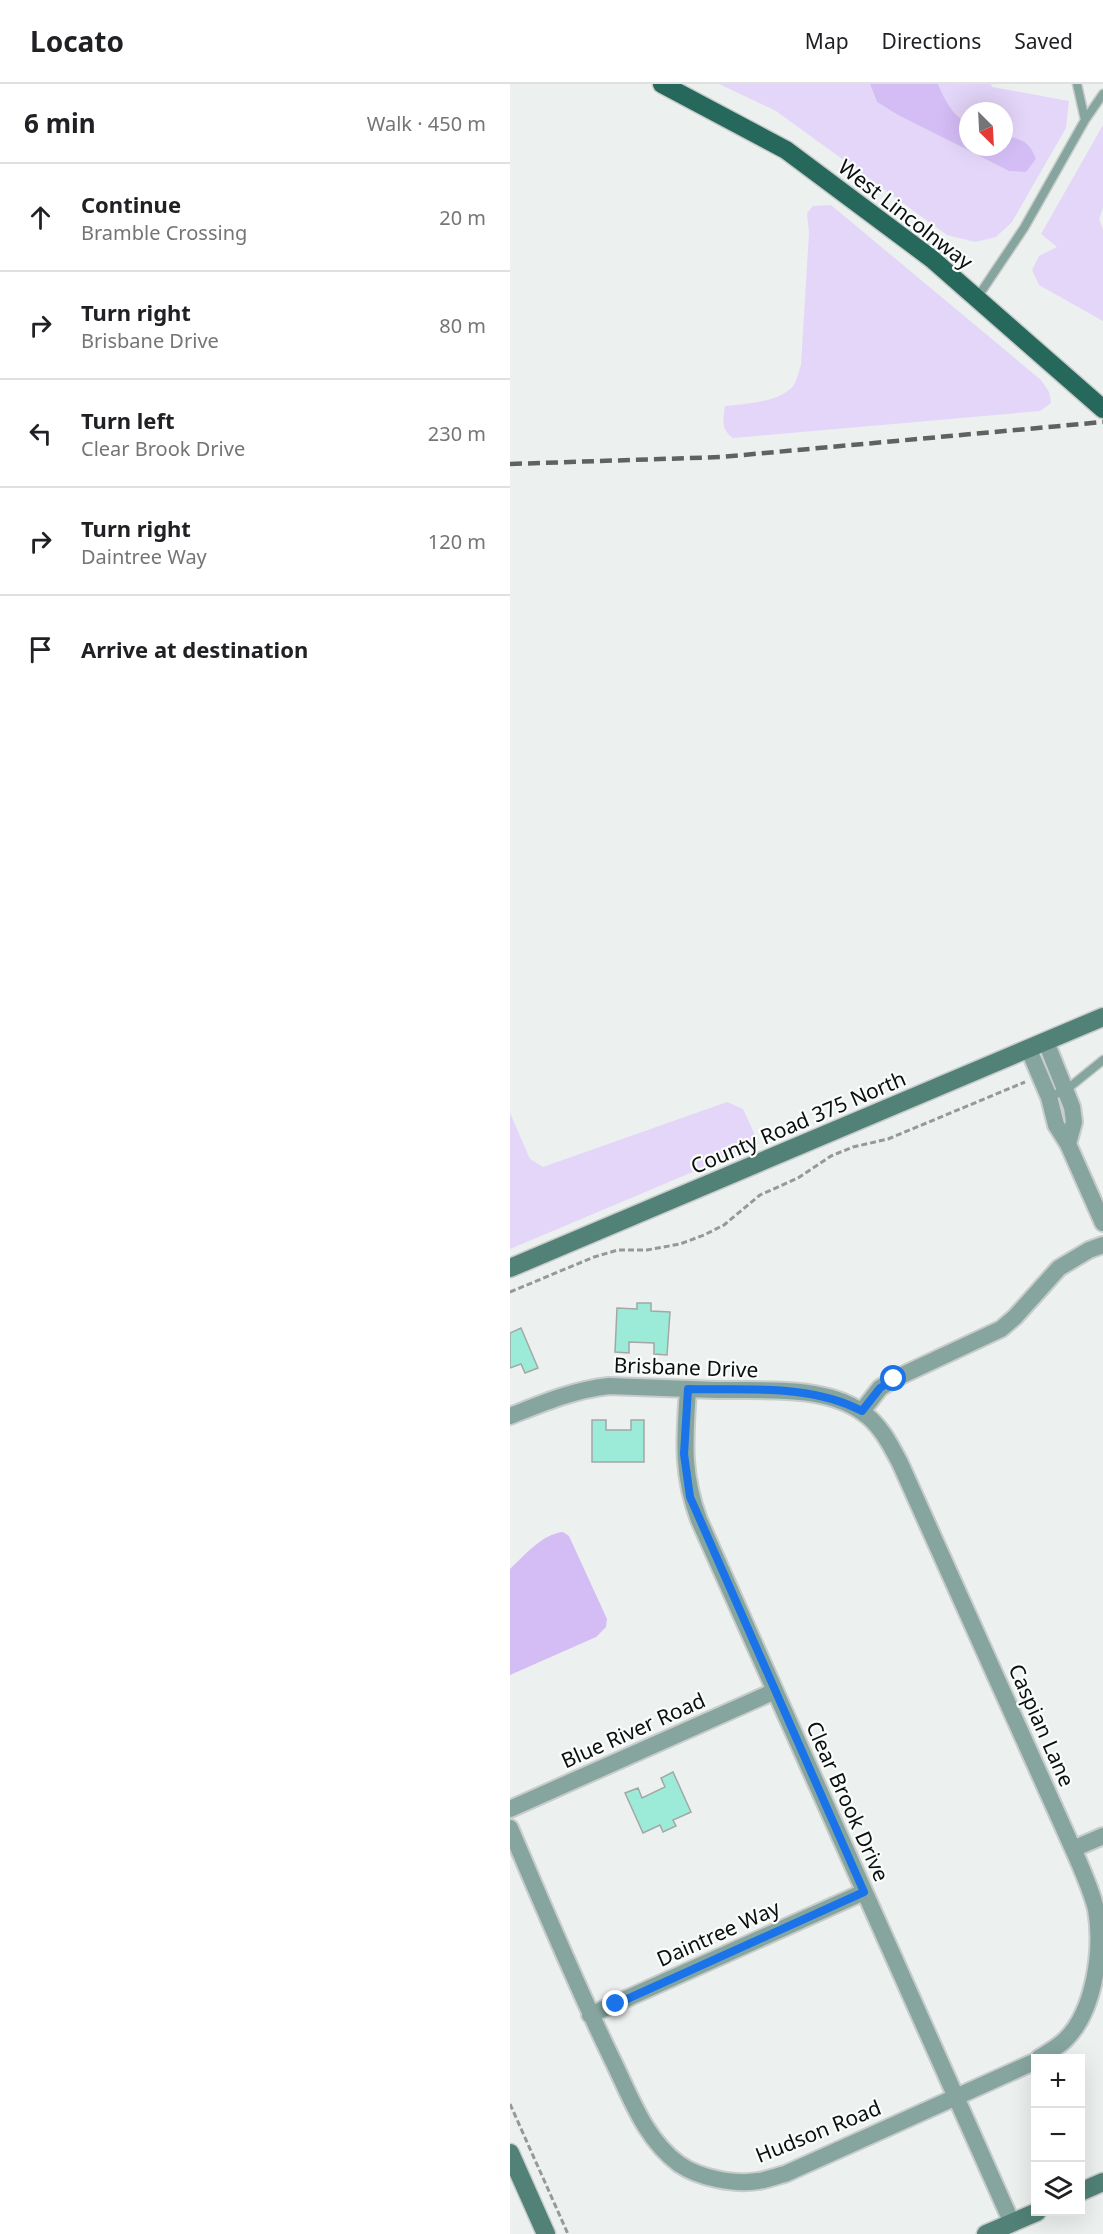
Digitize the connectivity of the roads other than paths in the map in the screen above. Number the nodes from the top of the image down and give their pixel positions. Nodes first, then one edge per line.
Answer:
1 (662, 84) edge
2 (1077, 84) edge
3 (1103, 94) edge
4 (1085, 120) junction
5 (976, 298) junction
6 (1103, 409) edge
7 (1103, 1017) edge
8 (1046, 1042) junction
9 (1029, 1050) junction
10 (1103, 1060) edge
11 (1066, 1090) junction
12 (1049, 1097) junction
13 (1068, 1144) junction
14 (1103, 1223) edge
15 (1103, 1245) edge
16 (510, 1268) edge
17 (688, 1389) junction
18 (862, 1411) junction
19 (510, 1416) edge
20 (775, 1691) junction
21 (510, 1809) edge
22 (510, 1827) edge
23 (1103, 1836) edge
24 (1073, 1849) junction
25 (864, 1892) junction
26 (590, 2015) junction
27 (1045, 2054) edge
28 (1031, 2063) edge
29 (955, 2097) junction
30 (510, 2153) edge
31 (1103, 2182) edge
32 (1085, 2190) edge
33 (1031, 2214) edge
34 (1012, 2223) junction
35 (546, 2234) edge
36 (986, 2234) edge

1 - 5 main road, West Lincolnway
2 - 4 lane
3 - 4 lane
4 - 5 lane
5 - 6 main road, West Lincolnway
7 - 8 street, County Road 375 North
8 - 9 street, County Road 375 North
8 - 11 street
9 - 12 street
9 - 16 street, County Road 375 North
10 - 11 lane
11 - 12 lane
11 - 13 street
12 - 13 street
13 - 14 street
15 - 18 street
17 - 18 street, Brisbane Drive
17 - 19 street, Brisbane Drive
17 - 20 street, Clear Brook Drive
18 - 24 street, Caspian Lane
20 - 21 street, Blue River Road
20 - 25 street, Clear Brook Drive
22 - 26 street, Hudson Road
23 - 24 street
24 - 27 street, Caspian Lane
25 - 26 street, Daintree Way
25 - 29 street, Clear Brook Drive
26 - 29 street, Hudson Road
28 - 29 street, Caspian Lane
29 - 34 street, Clear Brook Drive
30 - 35 street
31 - 32 street
33 - 34 street
34 - 36 street

